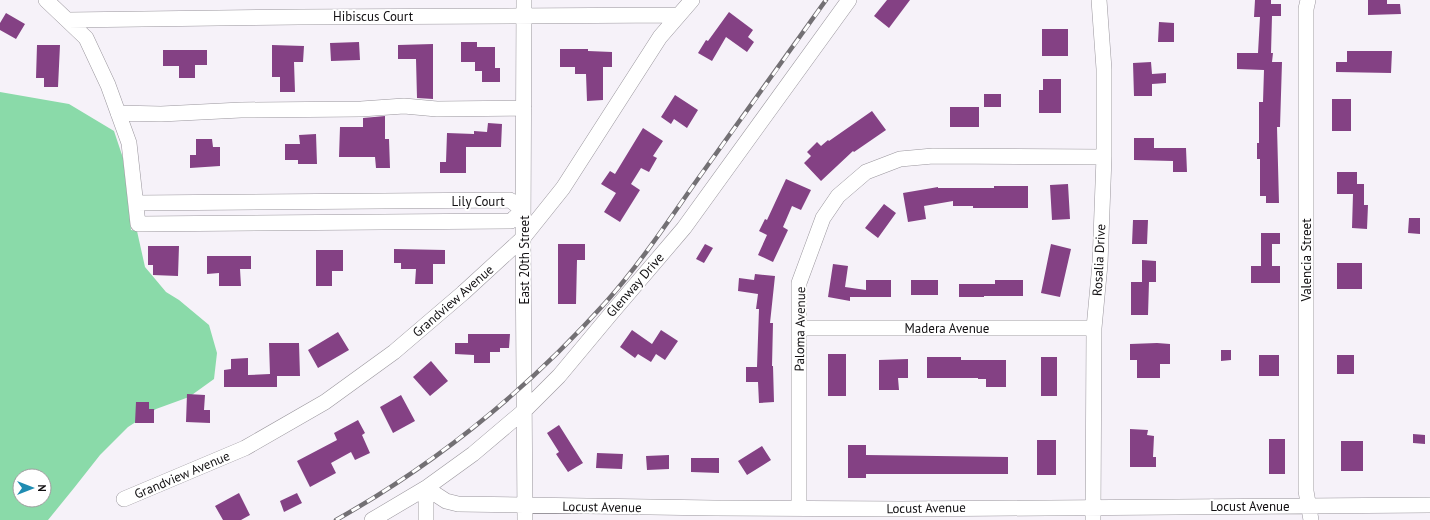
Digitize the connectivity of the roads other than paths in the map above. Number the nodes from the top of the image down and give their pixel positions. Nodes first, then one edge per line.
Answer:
1 (46, 0) edge
2 (524, 0) edge
3 (692, 0) edge
4 (849, 0) edge
5 (1099, 0) edge
6 (1308, 0) edge
7 (524, 15) junction
8 (678, 16) junction
9 (68, 20) junction
10 (524, 108) junction
11 (118, 113) junction
12 (1104, 157) junction
13 (136, 203) junction
14 (523, 210) junction
15 (523, 238) junction
16 (799, 328) junction
17 (1094, 328) junction
18 (525, 410) junction
19 (426, 488) junction
20 (124, 499) dead end
21 (1430, 505) edge
22 (799, 508) junction
23 (525, 513) edge
24 (1310, 513) edge
25 (714, 514) edge
26 (820, 514) edge
27 (1001, 514) edge
28 (1093, 514) edge
29 (900, 516) edge
30 (372, 520) edge
31 (426, 520) edge

1 - 9 street
2 - 7 street, East 20th Street
3 - 8 street, Grandview Avenue
4 - 18 street, Glenway Drive
5 - 12 street, Rosalia Drive
6 - 24 street, Valencia Street
7 - 8 street, Hibiscus Court
7 - 9 street, Hibiscus Court
7 - 10 street, East 20th Street
8 - 15 street, Grandview Avenue
9 - 11 street
10 - 11 street
10 - 14 street, East 20th Street
11 - 13 street
12 - 16 street, Paloma Avenue
12 - 17 street, Rosalia Drive
13 - 14 street, Lily Court
13 - 14 street, Lily Court
14 - 15 street, East 20th Street
15 - 18 street, East 20th Street
15 - 20 street, Grandview Avenue
16 - 17 street, Madera Avenue
16 - 22 street, Paloma Avenue
17 - 28 street, Rosalia Drive
18 - 19 street, Glenway Drive
18 - 23 street, East 20th Street
19 - 23 street, Locust Avenue
19 - 30 street, Glenway Drive
19 - 31 street
21 - 24 street, Locust Avenue
22 - 25 street, Locust Avenue
22 - 26 street, Locust Avenue
23 - 25 street, Locust Avenue
24 - 28 street, Locust Avenue
26 - 29 street, Locust Avenue
27 - 28 street, Locust Avenue
27 - 29 street, Locust Avenue

